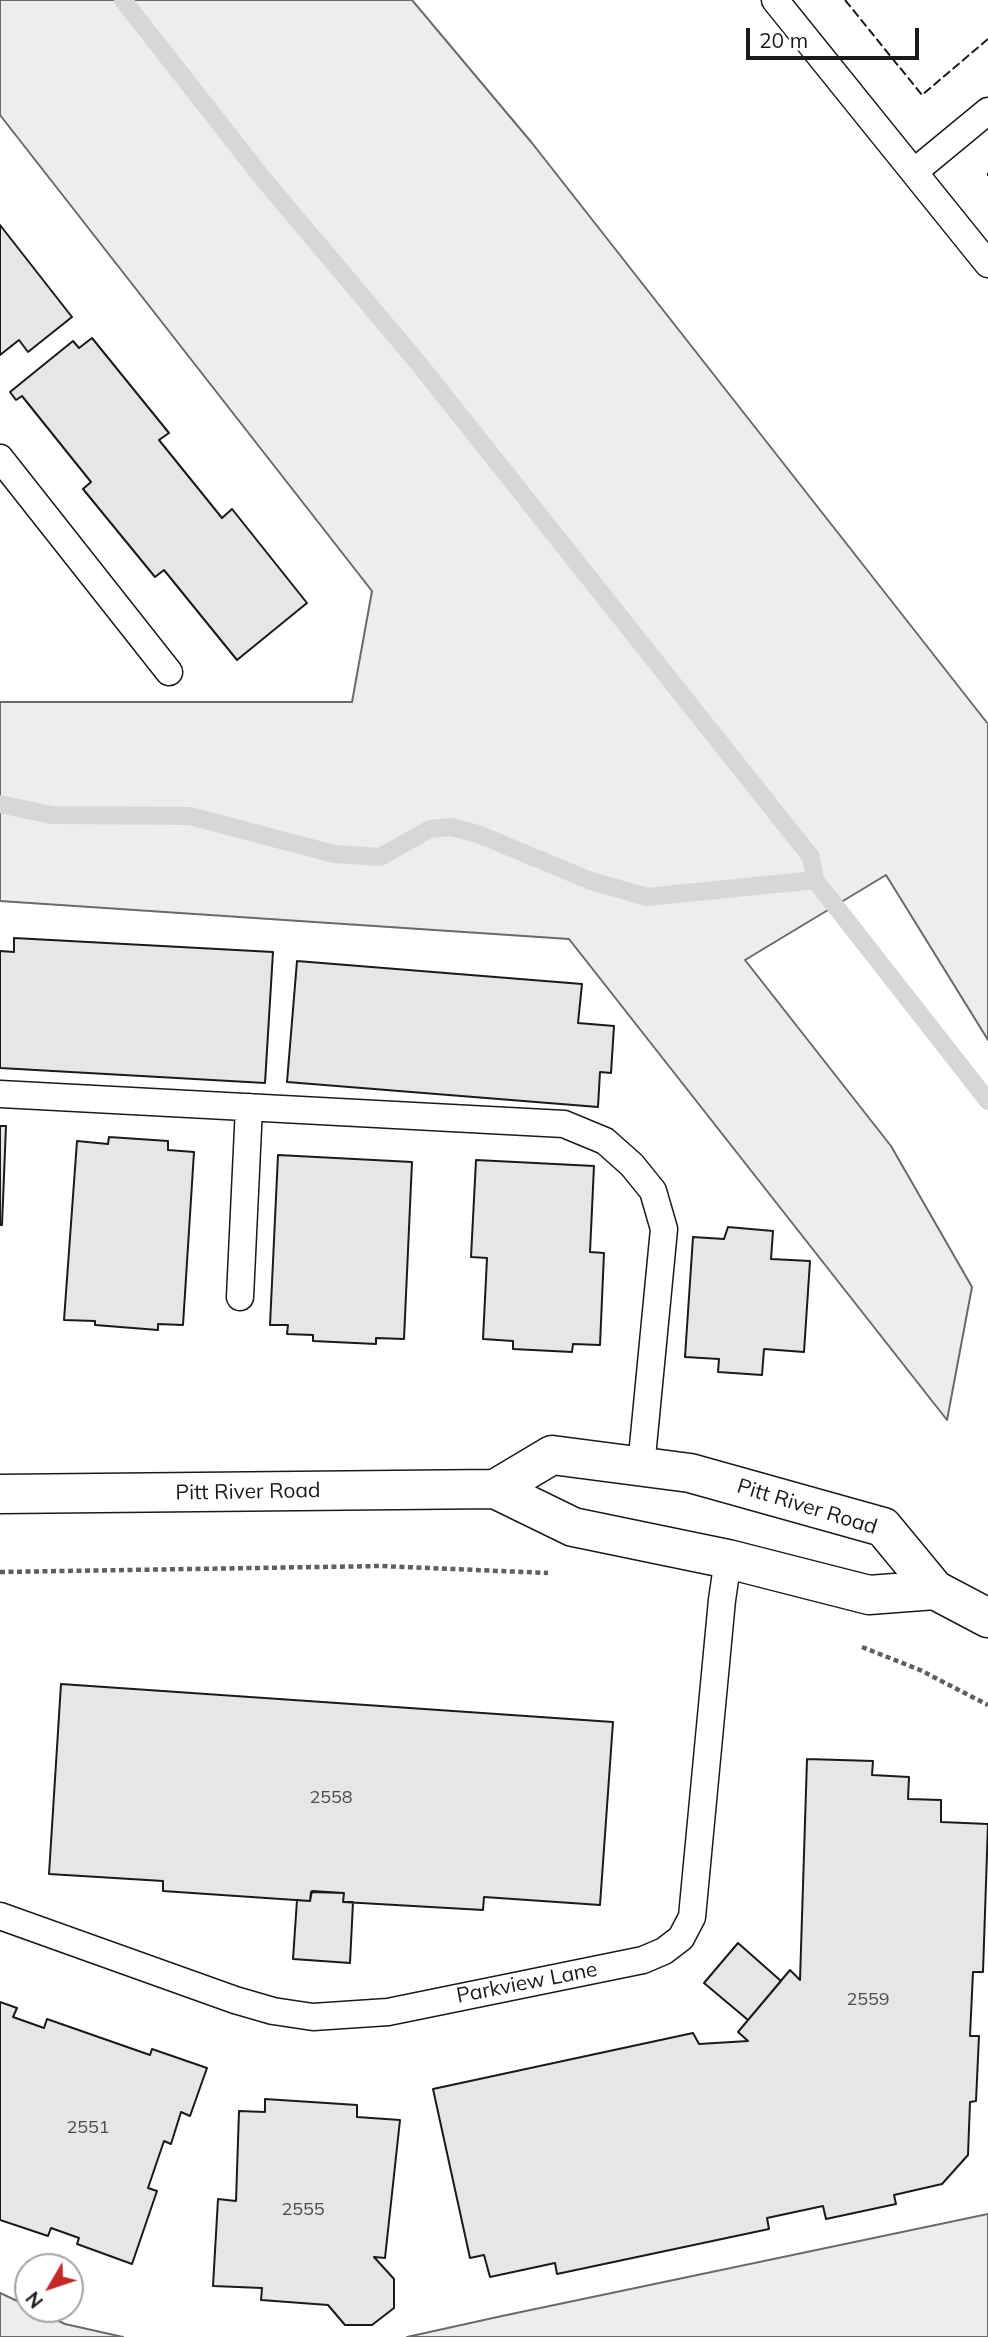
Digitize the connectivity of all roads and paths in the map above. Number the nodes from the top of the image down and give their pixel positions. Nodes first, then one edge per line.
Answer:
1 (775, 0) edge
2 (988, 111) edge
3 (914, 172) junction
4 (988, 264) edge
5 (0, 458) edge
6 (169, 672) dead end
7 (0, 1094) edge
8 (249, 1107) junction
9 (240, 1297) dead end
10 (641, 1466) junction
11 (495, 1489) junction
12 (0, 1494) edge
13 (728, 1559) junction
14 (0, 1573) edge
15 (556, 1573) dead end
16 (935, 1590) junction
17 (988, 1618) edge
18 (856, 1645) dead end
19 (988, 1705) edge
20 (0, 1916) edge

1 - 3 lane
2 - 3 lane
3 - 4 lane
5 - 6 lane
7 - 8 lane
8 - 9 lane
8 - 10 lane
10 - 11 main road, Pitt River Road
10 - 16 main road, Pitt River Road
11 - 12 main road, Pitt River Road
11 - 13 main road, Pitt River Road
13 - 16 main road, Pitt River Road
13 - 20 lane, Parkview Lane
14 - 15 path
16 - 17 main road, Pitt River Road
18 - 19 path

